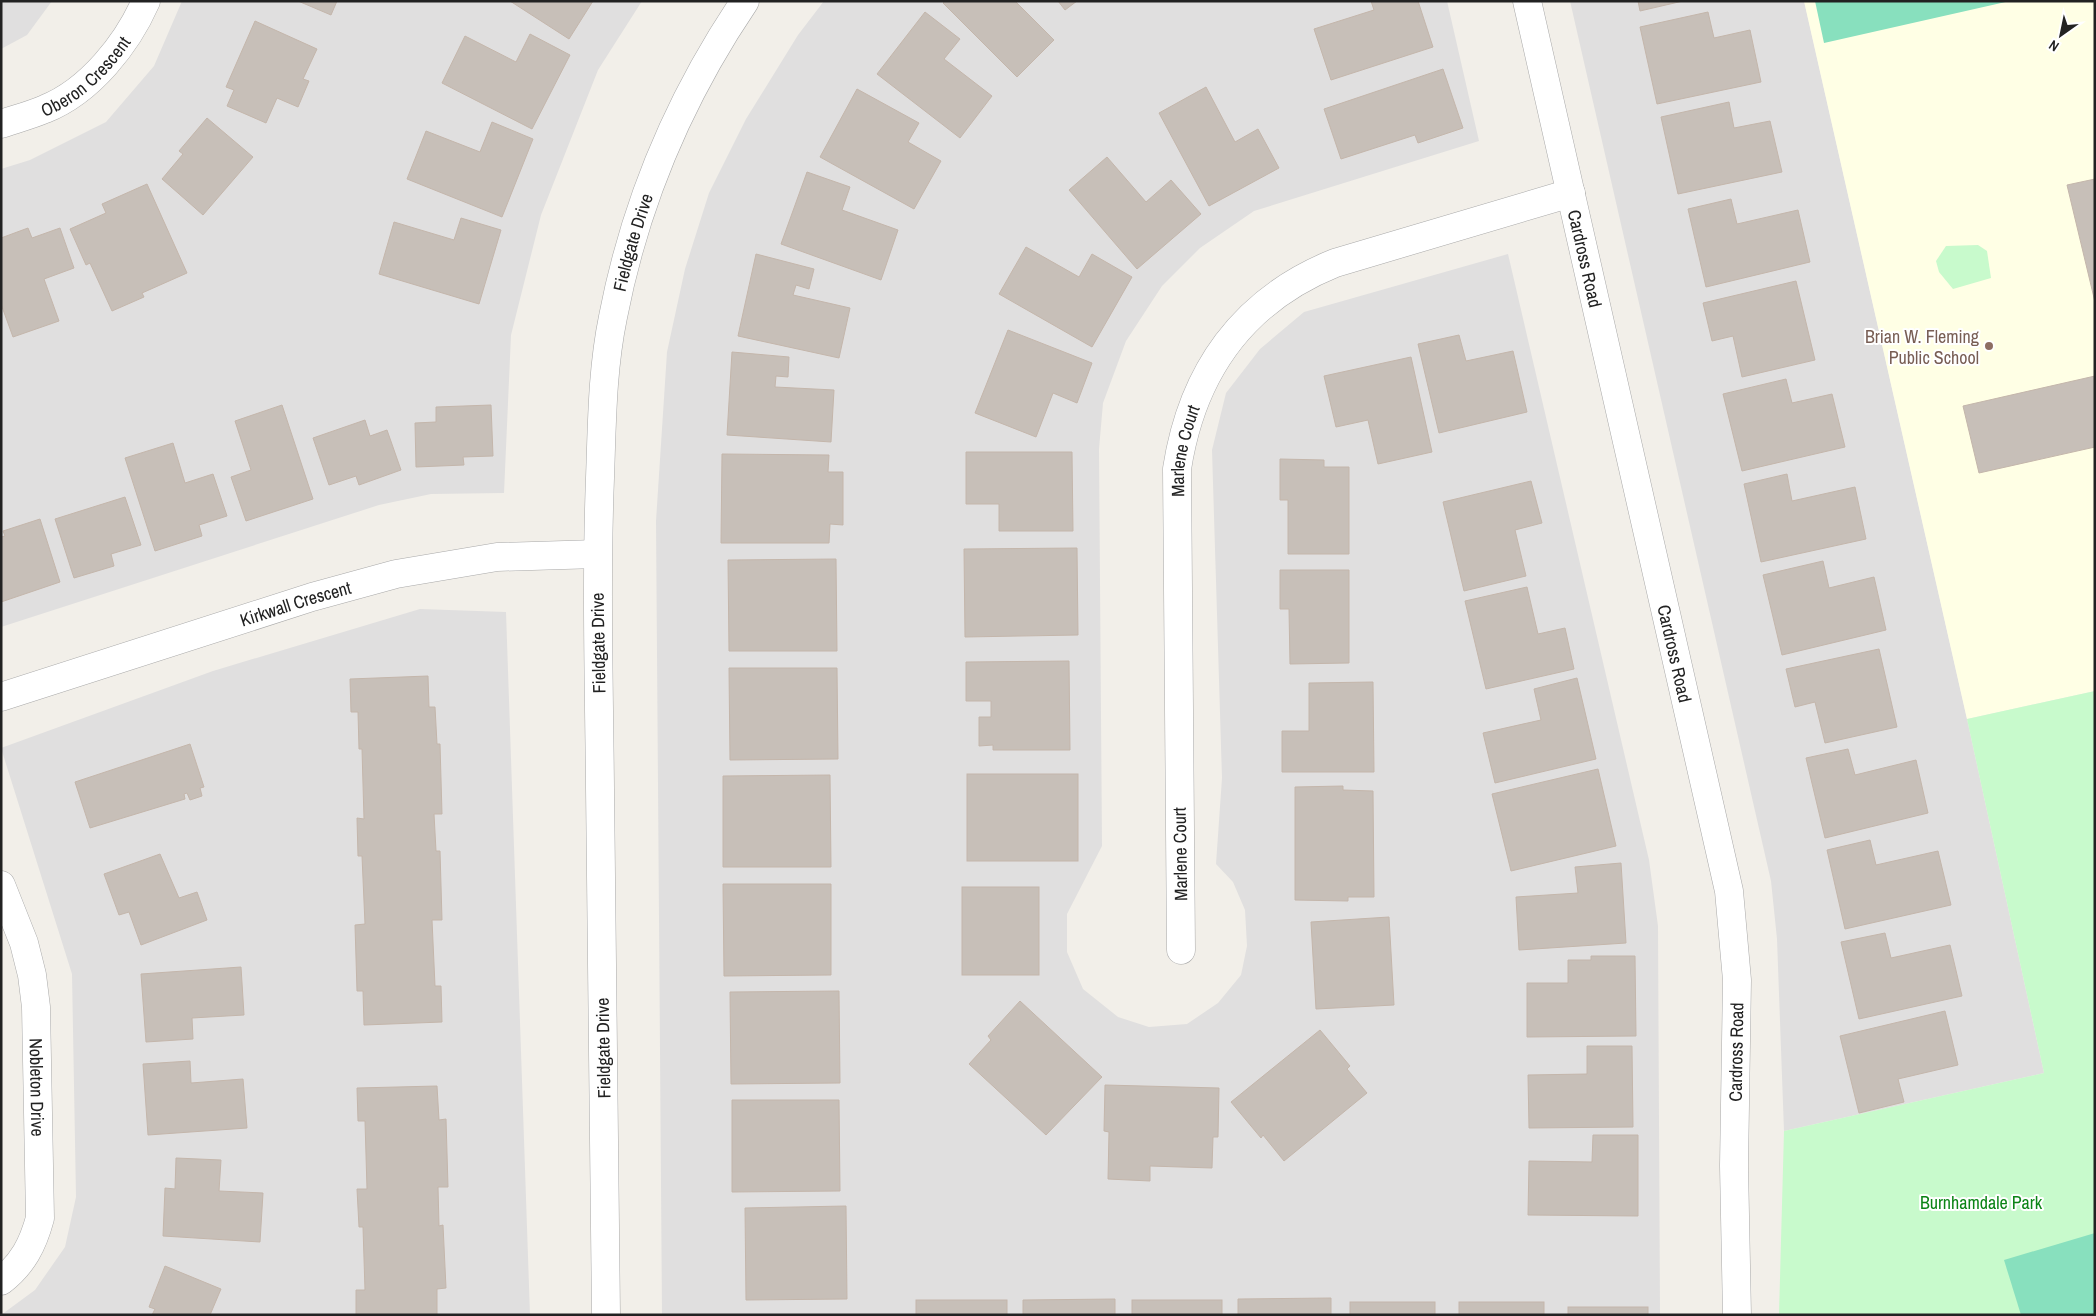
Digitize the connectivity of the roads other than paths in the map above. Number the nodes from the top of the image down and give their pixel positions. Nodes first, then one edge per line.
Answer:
1 (146, 1) edge
2 (745, 1) edge
3 (1527, 1) edge
4 (1, 124) edge
5 (1571, 193) junction
6 (597, 554) junction
7 (1, 697) edge
8 (1, 885) edge
9 (1182, 950) dead end
10 (1, 1281) edge
11 (606, 1315) edge
12 (1737, 1315) edge

1 - 4 street, Oberon Crescent
2 - 6 street, Fieldgate Drive
3 - 5 street, Cardross Road
5 - 9 street, Marlene Court
5 - 12 street, Cardross Road
6 - 7 street, Kirkwall Crescent
6 - 11 street, Fieldgate Drive
8 - 10 street, Nobleton Drive

